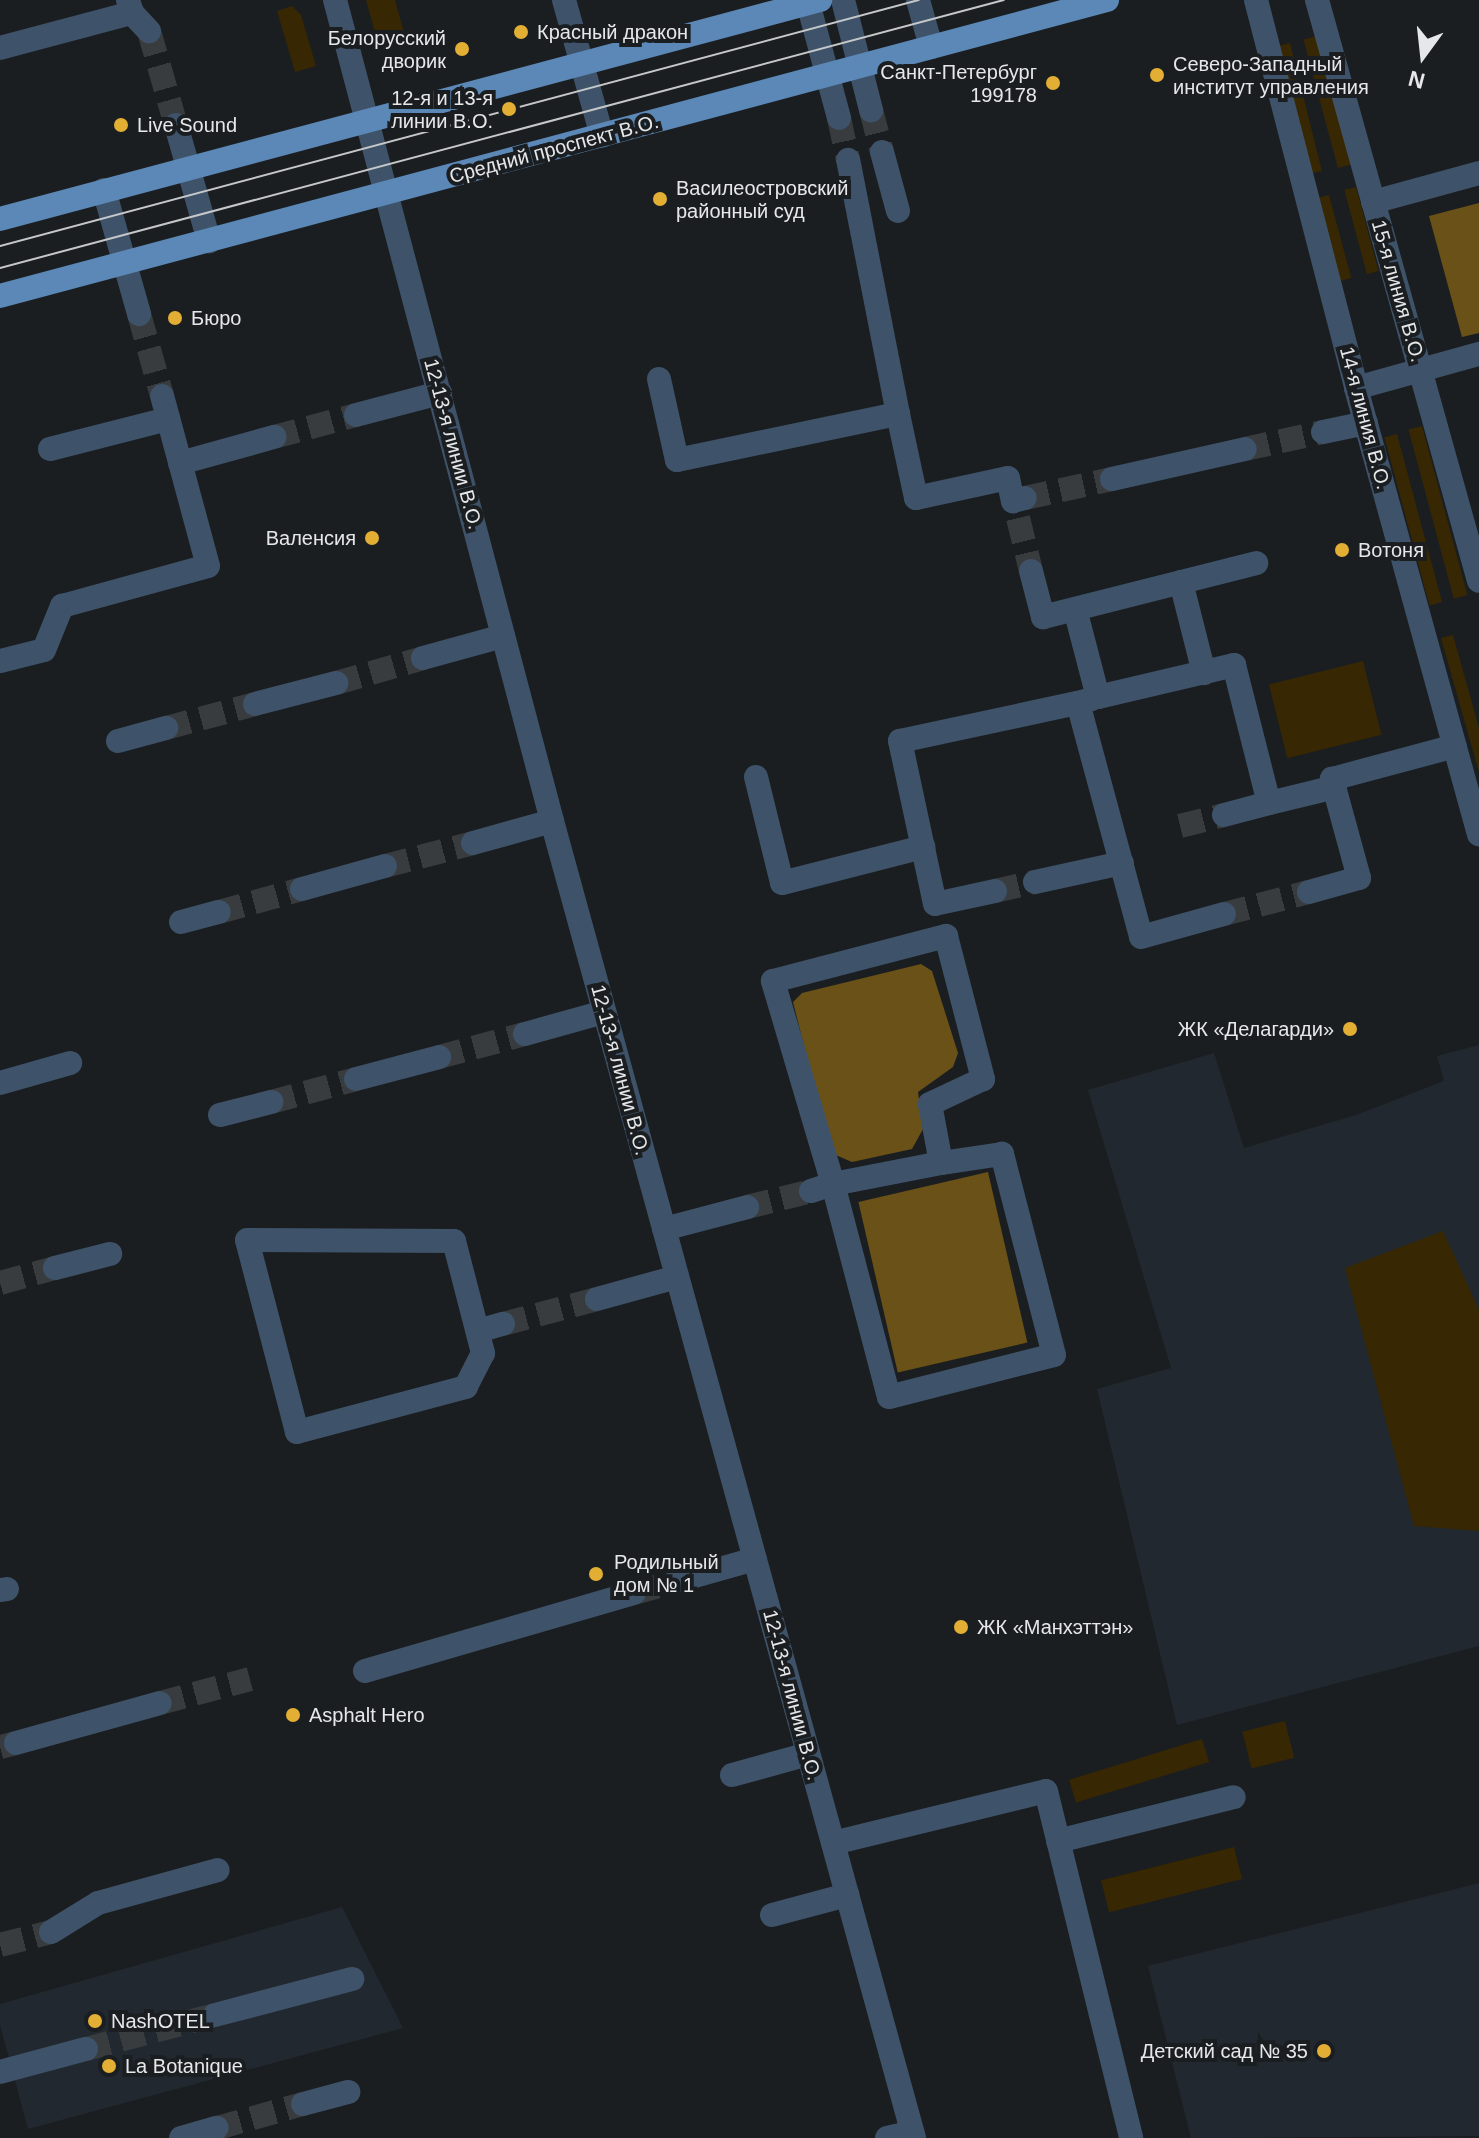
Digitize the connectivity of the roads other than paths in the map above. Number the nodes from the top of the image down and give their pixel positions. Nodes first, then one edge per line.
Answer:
1 (335, 0) edge
2 (564, 0) edge
3 (843, 0) edge
4 (918, 0) edge
5 (1107, 0) edge
6 (1256, 0) edge
7 (1317, 0) edge
8 (814, 2) edge
9 (130, 6) edge
10 (149, 31) tunnel mouth
11 (931, 47) junction
12 (0, 48) edge
13 (582, 63) junction
14 (860, 66) junction
15 (827, 74) junction
16 (871, 110) tunnel mouth
17 (839, 118) tunnel mouth
18 (368, 119) junction
19 (176, 125) tunnel mouth
20 (602, 136) junction
21 (882, 152) tunnel mouth
22 (848, 160) tunnel mouth
23 (188, 167) junction
24 (1479, 173) edge
25 (104, 190) junction
26 (388, 194) junction
27 (1373, 202) junction
28 (898, 211) dead end
29 (0, 219) edge
30 (209, 241) junction
31 (125, 263) junction
32 (0, 296) edge
33 (139, 314) tunnel mouth
34 (1479, 354) edge
35 (1420, 370) junction
36 (659, 379) dead end
37 (1356, 388) junction
38 (440, 393) junction
39 (898, 414) junction
40 (356, 415) tunnel mouth
41 (1366, 423) junction
42 (1323, 432) tunnel mouth
43 (274, 437) tunnel mouth
44 (50, 449) dead end
45 (1245, 449) tunnel mouth
46 (180, 463) junction
47 (1112, 479) tunnel mouth
48 (1018, 506) tunnel mouth
49 (1256, 563) dead end
50 (1031, 571) tunnel mouth
51 (1479, 581) edge
52 (1181, 582) junction
53 (1075, 609) junction
54 (503, 636) junction
55 (423, 658) tunnel mouth
56 (0, 661) edge
57 (1204, 673) junction
58 (336, 683) tunnel mouth
59 (1088, 700) junction
60 (255, 704) tunnel mouth
61 (166, 728) tunnel mouth
62 (118, 741) dead end
63 (1455, 746) junction
64 (756, 777) dead end
65 (1335, 787) junction
66 (1269, 803) junction
67 (1224, 815) tunnel mouth
68 (552, 821) junction
69 (1479, 834) edge
70 (473, 843) tunnel mouth
71 (923, 847) junction
72 (1122, 863) junction
73 (385, 866) tunnel mouth
74 (1035, 882) tunnel mouth
75 (302, 889) tunnel mouth
76 (995, 891) tunnel mouth
77 (1309, 892) tunnel mouth
78 (219, 912) tunnel mouth
79 (1224, 914) tunnel mouth
80 (181, 922) dead end
81 (604, 1012) junction
82 (525, 1034) tunnel mouth
83 (439, 1057) tunnel mouth
84 (70, 1063) dead end
85 (356, 1079) tunnel mouth
86 (0, 1083) edge
87 (271, 1102) tunnel mouth
88 (220, 1115) dead end
89 (941, 1163) junction
90 (822, 1187) junction
91 (747, 1207) tunnel mouth
92 (664, 1229) junction
93 (110, 1254) dead end
94 (55, 1268) tunnel mouth
95 (677, 1277) junction
96 (597, 1299) tunnel mouth
97 (503, 1324) tunnel mouth
98 (478, 1331) junction
99 (755, 1559) junction
100 (677, 1581) tunnel mouth
101 (634, 1593) tunnel mouth
102 (365, 1671) dead end
103 (160, 1703) tunnel mouth
104 (16, 1743) tunnel mouth
105 (808, 1754) junction
106 (732, 1775) dead end
107 (1234, 1797) dead end
108 (1058, 1841) junction
109 (833, 1843) junction
110 (218, 1870) dead end
111 (847, 1895) junction
112 (772, 1915) dead end
113 (51, 1932) tunnel mouth
114 (352, 1979) dead end
115 (215, 2015) tunnel mouth
116 (86, 2049) tunnel mouth
117 (0, 2072) edge
118 (348, 2092) dead end
119 (303, 2104) tunnel mouth
120 (217, 2128) tunnel mouth
121 (913, 2135) edge
122 (181, 2138) edge
123 (887, 2138) edge
124 (1131, 2138) edge

1 - 18 street, 12-13-я линии В.О.
2 - 13 street
3 - 14 street
4 - 11 street
5 - 11 main road, Средний проспект В.О.
6 - 37 street, 14-я линия В.О.
7 - 27 street, 15-я линия В.О.
8 - 13 main road
8 - 15 street
9 - 10 street
9 - 12 street
11 - 14 main road, Средний проспект В.О.
13 - 18 main road
13 - 20 street
14 - 15 main road, Средний проспект В.О.
14 - 16 street
15 - 17 street
15 - 20 main road, Средний проспект В.О.
18 - 23 main road
18 - 26 street, 12-13-я линии В.О.
19 - 23 street
20 - 26 main road, Средний проспект В.О.
21 - 28 street
22 - 39 street
23 - 25 main road
23 - 30 street
24 - 27 street
25 - 29 main road
25 - 31 street
26 - 30 main road, Средний проспект В.О.
26 - 38 street, 12-13-я линии В.О.
27 - 35 street, 15-я линия В.О.
30 - 31 main road, Средний проспект В.О.
31 - 32 main road, Средний проспект В.О.
31 - 33 street
34 - 35 street
35 - 37 street
35 - 51 street, 15-я линия В.О.
36 - 39 street
37 - 41 street, 14-я линия В.О.
38 - 40 street
38 - 54 street, 12-13-я линии В.О.
39 - 48 street
41 - 42 street
41 - 63 street, 14-я линия В.О.
43 - 46 street
44 - 46 street
45 - 47 street
46 - 56 street
49 - 52 street
50 - 53 street
52 - 53 street
52 - 57 street
53 - 59 street
54 - 55 street
54 - 68 street, 12-13-я линии В.О.
57 - 59 street
57 - 66 street
58 - 60 street
59 - 71 street
59 - 72 street
61 - 62 street
63 - 65 street
63 - 69 street, 14-я линия В.О.
64 - 71 street
65 - 66 street
65 - 77 street
66 - 67 street
68 - 70 street
68 - 81 street, 12-13-я линии В.О.
71 - 76 street
72 - 74 street
72 - 79 street
73 - 75 street
78 - 80 street
81 - 82 street
81 - 92 street, 12-13-я линии В.О.
83 - 85 street
84 - 86 street
87 - 88 street
89 - 90 street
89 - 90 street
89 - 90 street
91 - 92 street
92 - 95 street, 12-13-я линии В.О.
93 - 94 street
95 - 96 street
95 - 99 street, 12-13-я линии В.О.
97 - 98 street
98 - 98 street
99 - 100 street
99 - 105 street, 12-13-я линии В.О.
101 - 102 street
103 - 104 street
105 - 106 street
105 - 109 street, 12-13-я линии В.О.
107 - 108 street
108 - 109 street
108 - 124 street
109 - 111 street, 12-13-я линии В.О.
110 - 113 street
111 - 112 street
111 - 121 street, 12-13-я линии В.О.
114 - 115 street
116 - 117 street
118 - 119 street
120 - 122 street
121 - 123 street

